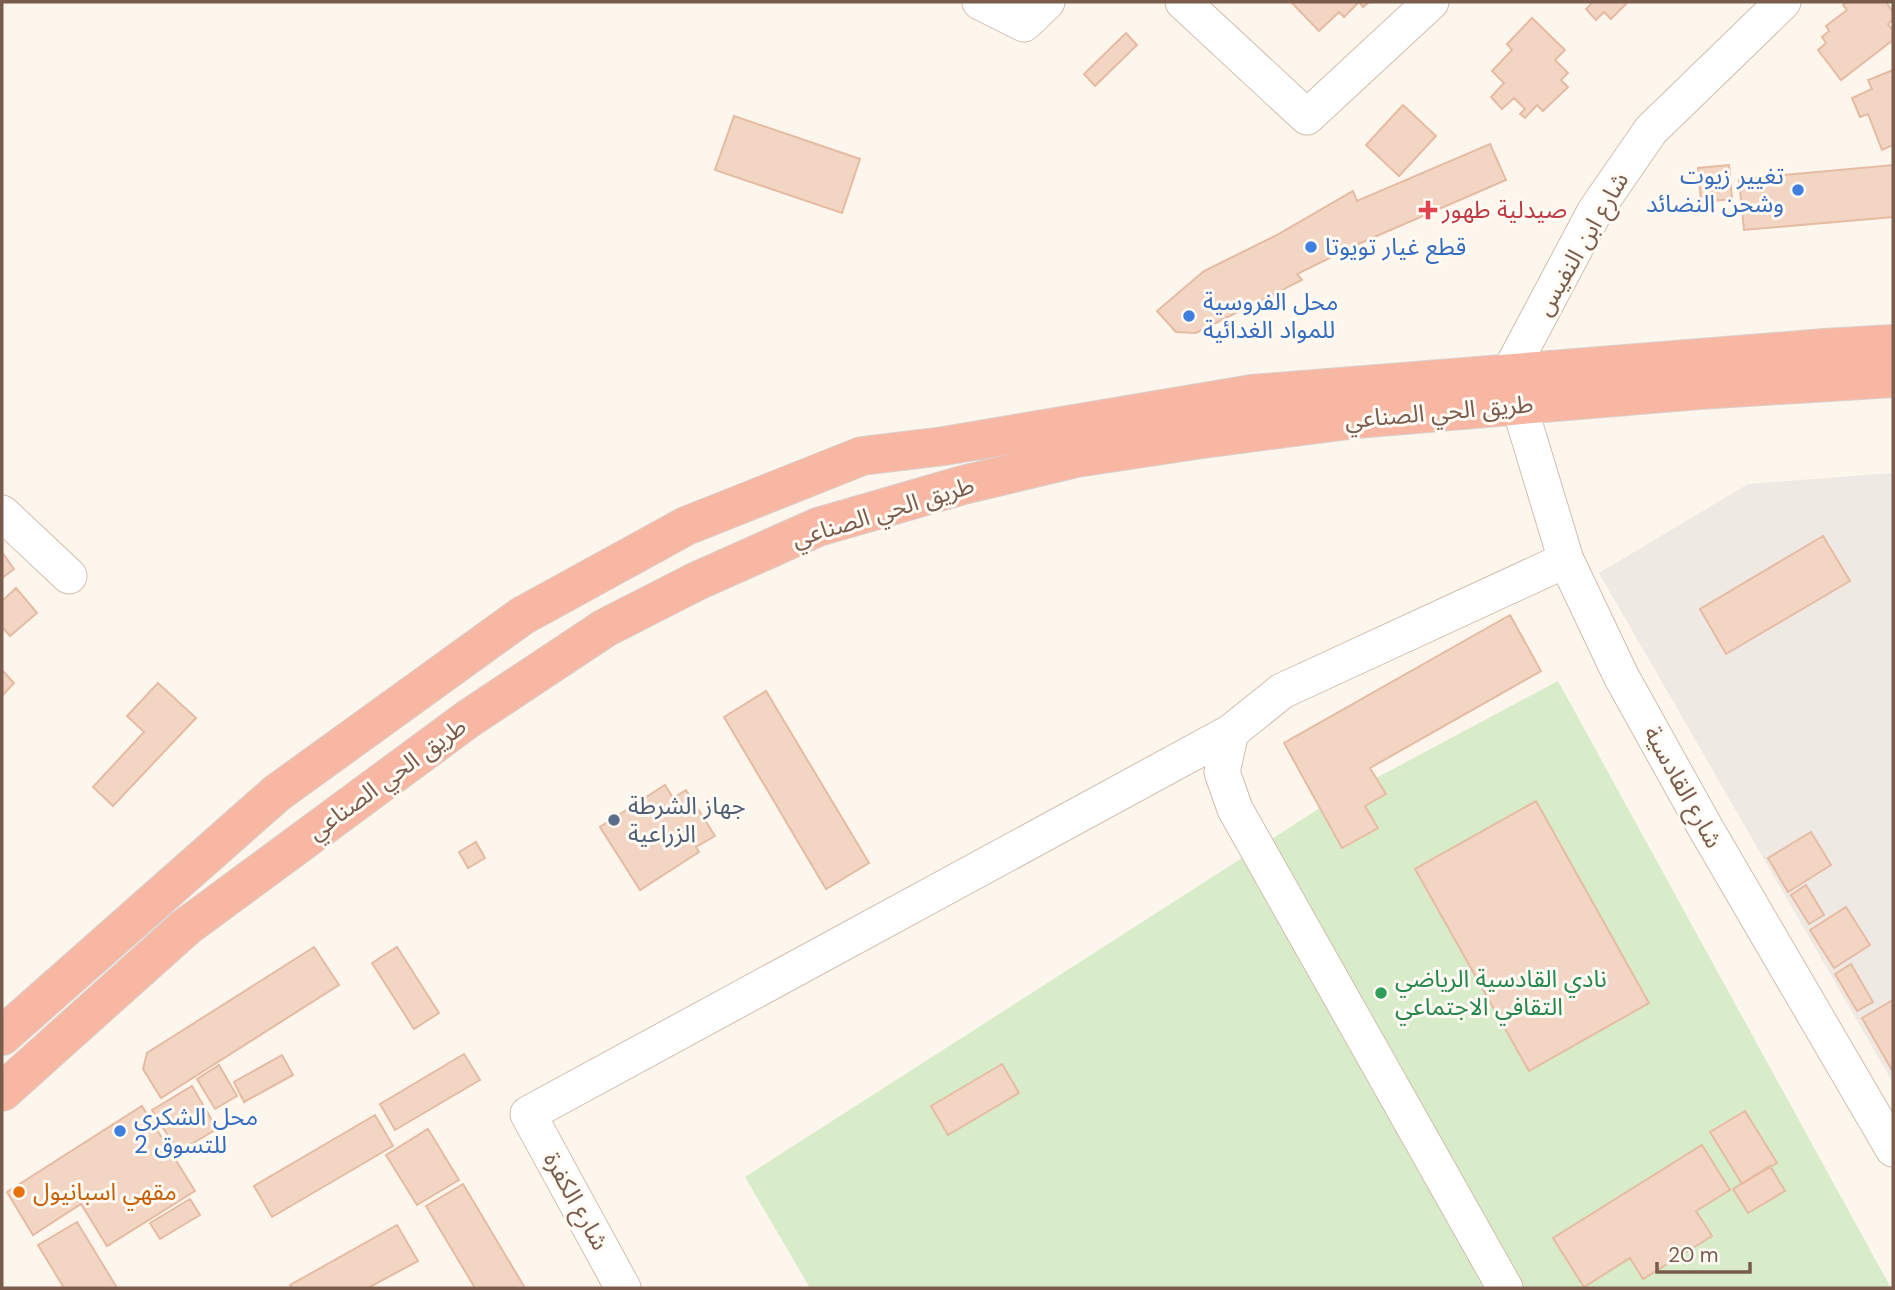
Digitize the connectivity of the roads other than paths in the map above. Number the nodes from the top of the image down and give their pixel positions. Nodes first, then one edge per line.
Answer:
1 (981, 2) edge
2 (1183, 2) edge
3 (1431, 2) edge
4 (1783, 2) edge
5 (1035, 13) edge
6 (1893, 344) edge
7 (1893, 378) edge
8 (1514, 389) junction
9 (2, 513) edge
10 (1566, 560) junction
11 (69, 576) dead end
12 (1231, 732) junction
13 (2, 1036) edge
14 (2, 1092) edge
15 (1893, 1149) edge
16 (623, 1288) edge
17 (1505, 1288) edge

1 - 5 street
2 - 3 street
4 - 8 street, شارع ابن النفيس
6 - 8 highway, طريق الحي الصناعي
7 - 8 highway, طريق الحي الصناعي
8 - 10 street, شارع القادسية
8 - 13 highway, طريق الحي الصناعي
8 - 14 highway, طريق الحي الصناعي
9 - 11 street
10 - 12 street
10 - 15 street, شارع القادسية
12 - 16 street, شارع الكفرة
12 - 17 street

